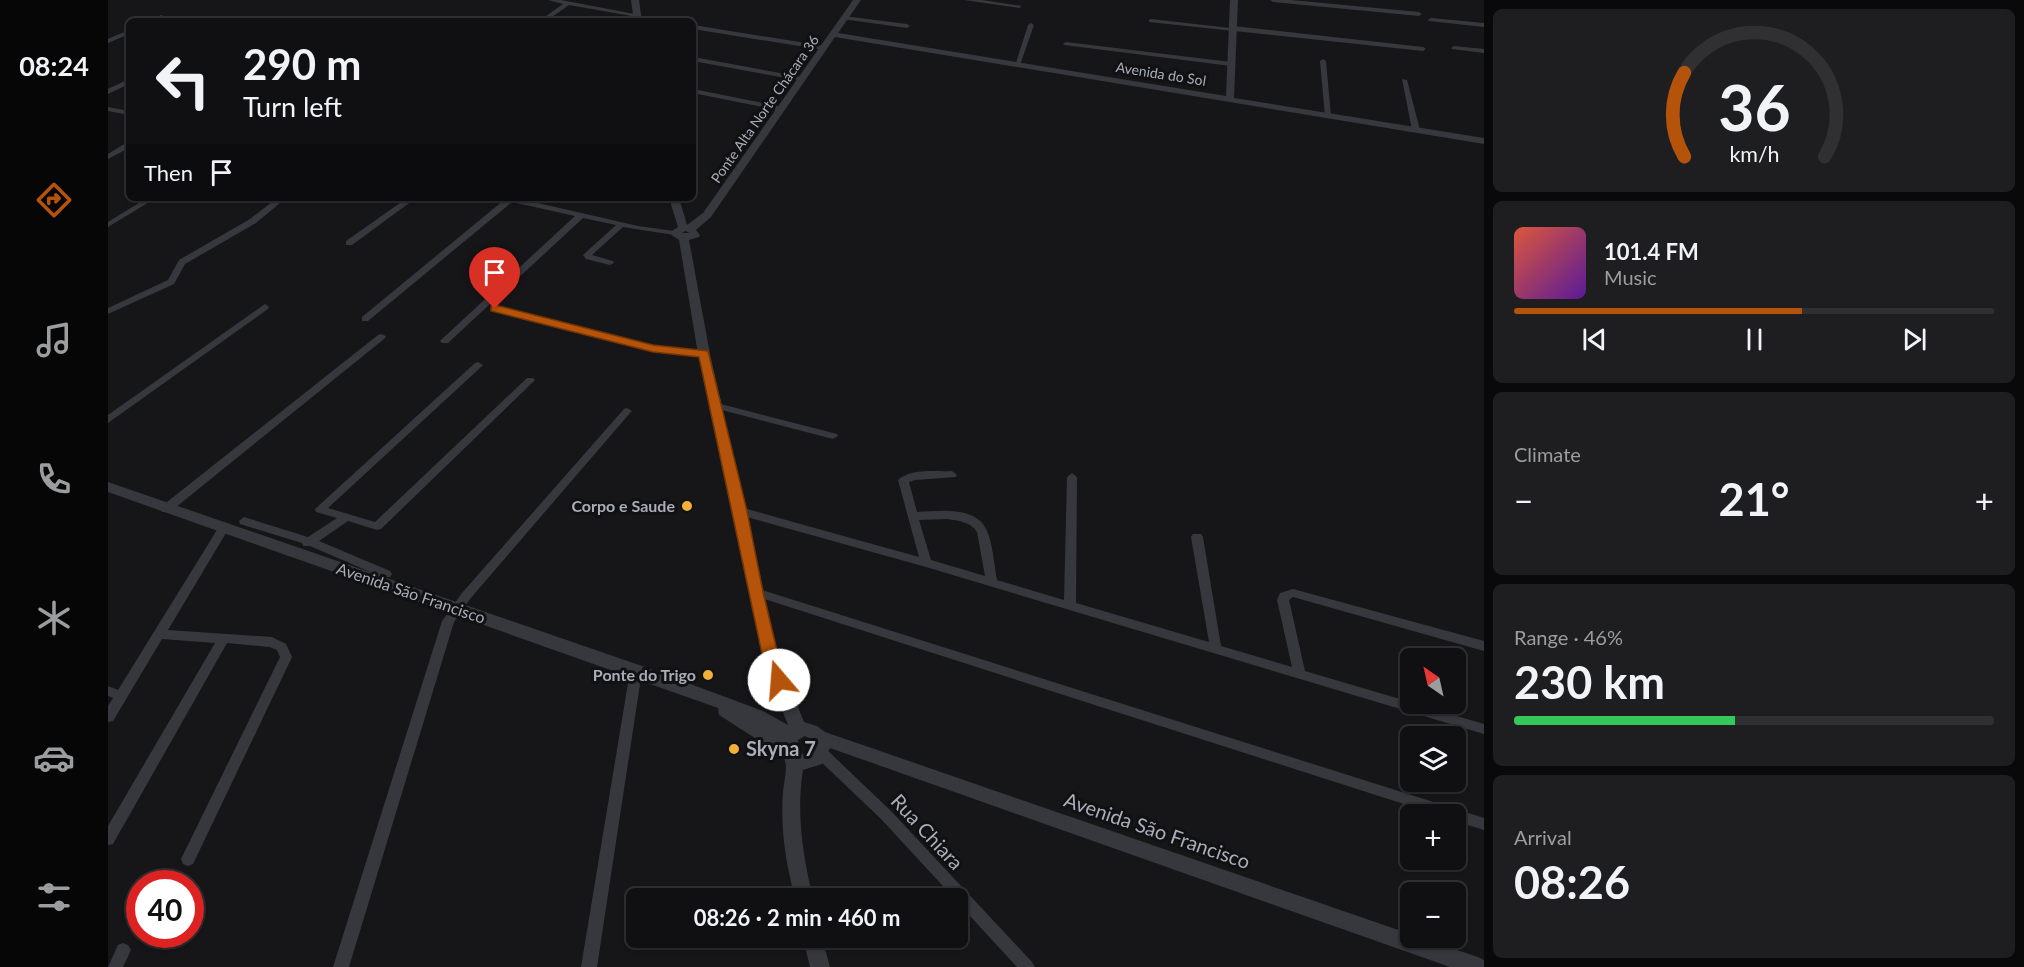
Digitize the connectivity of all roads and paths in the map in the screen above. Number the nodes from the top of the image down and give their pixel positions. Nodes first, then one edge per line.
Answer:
1 (550, 0) edge
2 (857, 0) edge
3 (967, 0) edge
4 (1234, 0) edge
5 (1273, 0) edge
6 (635, 2) edge
7 (568, 3) junction
8 (1019, 6) dead end
9 (612, 10) junction
10 (1419, 14) dead end
11 (546, 18) edge
12 (638, 18) edge
13 (843, 18) junction
14 (1431, 20) dead end
15 (1151, 21) dead end
16 (1030, 25) dead end
17 (1484, 25) edge
18 (907, 26) dead end
19 (696, 27) edge
20 (1233, 29) junction
21 (126, 33) edge
22 (834, 35) junction
23 (108, 41) edge
24 (1066, 44) dead end
25 (824, 48) junction
26 (1454, 48) dead end
27 (1423, 49) dead end
28 (1484, 51) edge
29 (696, 60) edge
30 (1323, 61) dead end
31 (1231, 63) junction
32 (1017, 65) junction
33 (802, 79) junction
34 (1404, 80) dead end
35 (126, 83) edge
36 (108, 92) edge
37 (696, 92) edge
38 (1230, 99) junction
39 (108, 108) edge
40 (782, 109) junction
41 (126, 112) edge
42 (1328, 116) junction
43 (1416, 130) junction
44 (1484, 141) edge
45 (126, 148) edge
46 (108, 157) edge
47 (147, 201) edge
48 (278, 201) edge
49 (408, 201) edge
50 (512, 201) edge
51 (522, 201) edge
52 (675, 201) edge
53 (581, 215) junction
54 (622, 224) junction
55 (108, 225) edge
56 (683, 232) junction
57 (349, 243) dead end
58 (610, 263) dead end
59 (265, 307) dead end
60 (495, 309) dead end
61 (108, 310) edge
62 (365, 319) dead end
63 (381, 337) dead end
64 (445, 340) dead end
65 (704, 354) junction
66 (478, 365) dead end
67 (530, 380) dead end
68 (717, 406) junction
69 (627, 411) dead end
70 (108, 420) edge
71 (832, 436) dead end
72 (952, 475) dead end
73 (1072, 477) dead end
74 (108, 487) edge
75 (166, 509) junction
76 (740, 511) junction
77 (913, 516) junction
78 (347, 517) junction
79 (244, 521) dead end
80 (224, 528) junction
81 (1197, 537) dead end
82 (309, 541) junction
83 (293, 552) junction
84 (926, 563) junction
85 (386, 574) dead end
86 (992, 584) junction
87 (756, 592) junction
88 (1070, 607) junction
89 (455, 609) junction
90 (160, 634) junction
91 (223, 640) junction
92 (1484, 646) edge
93 (1216, 650) junction
94 (636, 671) junction
95 (1300, 675) junction
96 (108, 691) edge
97 (121, 696) junction
98 (108, 717) edge
99 (1484, 729) edge
100 (794, 744) junction
101 (821, 745) junction
102 (1484, 824) edge
103 (108, 839) edge
104 (188, 859) dead end
105 (802, 888) edge
106 (815, 948) edge
107 (123, 950) dead end
108 (115, 967) edge
109 (341, 967) edge
110 (589, 967) edge
111 (820, 967) edge
112 (1027, 967) edge
113 (1478, 967) edge

1 - 7 street
2 - 13 street, Ponte Alta Norte Chácara 36
3 - 8 street
4 - 20 street
5 - 10 street
6 - 9 street
6 - 12 street
7 - 9 street
7 - 11 street
9 - 12 street
13 - 18 street
13 - 22 street, Ponte Alta Norte Chácara 36
14 - 17 street
15 - 20 street
16 - 32 street
19 - 25 street
20 - 27 street
20 - 31 street
21 - 23 street
22 - 25 street, Ponte Alta Norte Chácara 36
22 - 32 street, Avenida do Sol
24 - 31 street
25 - 33 street, Ponte Alta Norte Chácara 36
26 - 28 street
29 - 33 street
30 - 42 street
31 - 38 street
32 - 38 street, Avenida do Sol
33 - 40 street, Ponte Alta Norte Chácara 36
34 - 43 street
35 - 36 street
37 - 40 street
38 - 42 street, Avenida do Sol
39 - 41 street
40 - 56 street, Ponte Alta Norte Chácara 36
42 - 43 street, Avenida do Sol
43 - 44 street, Avenida do Sol
45 - 46 street
47 - 55 street
48 - 61 street
49 - 57 street
50 - 62 street
51 - 53 street
52 - 56 street
53 - 54 street
53 - 64 street
54 - 56 street
54 - 58 street
56 - 65 street
59 - 70 street
60 - 65 street
63 - 75 street
65 - 68 street
66 - 78 street
67 - 78 street
68 - 71 street
68 - 76 street
69 - 89 street
72 - 77 street
73 - 88 street
74 - 75 street, Avenida São Francisco
75 - 80 street, Avenida São Francisco
76 - 84 street
76 - 87 street
77 - 84 street
77 - 86 street
78 - 82 street
79 - 82 street
80 - 83 street, Avenida São Francisco
80 - 90 street
81 - 93 street
82 - 83 street
82 - 85 street
83 - 89 street, Avenida São Francisco
84 - 86 street
86 - 88 street
87 - 100 street
87 - 102 street
88 - 93 street
89 - 94 street, Avenida São Francisco
89 - 109 street
90 - 91 street
90 - 97 street
91 - 103 street
91 - 104 street
92 - 95 street
93 - 95 street
94 - 100 street, Avenida São Francisco
94 - 110 street
95 - 99 street
96 - 97 street
97 - 98 street
100 - 101 street, Avenida São Francisco
100 - 101 street
100 - 105 street
101 - 112 street, Rua Chiara
101 - 113 street, Avenida São Francisco
106 - 111 street
107 - 108 street

